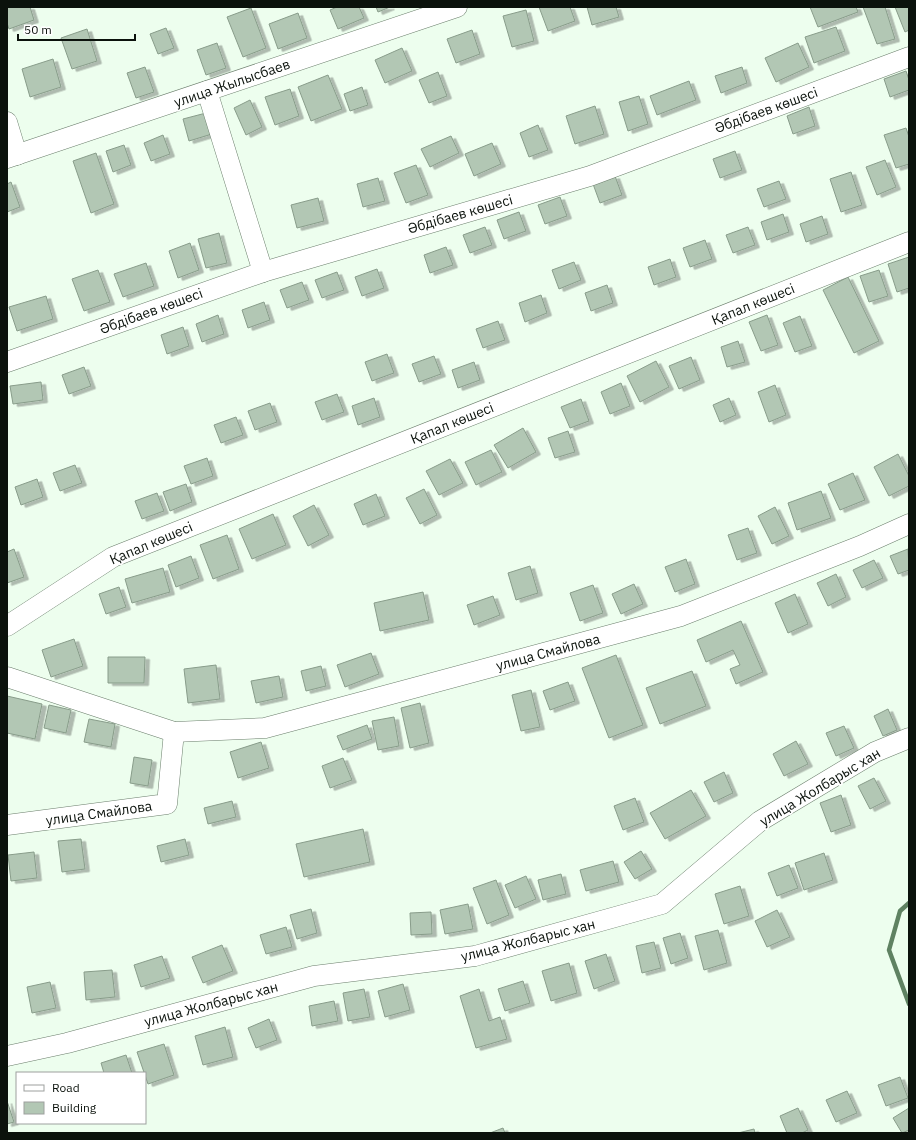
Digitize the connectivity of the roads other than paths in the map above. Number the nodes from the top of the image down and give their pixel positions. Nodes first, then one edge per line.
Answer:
1 (457, 7) edge
2 (909, 57) edge
3 (207, 91) junction
4 (7, 122) edge
5 (12, 157) edge
6 (909, 242) edge
7 (263, 272) junction
8 (7, 362) edge
9 (909, 524) edge
10 (7, 626) edge
11 (7, 677) edge
12 (174, 732) junction
13 (909, 738) edge
14 (7, 825) edge
15 (7, 1056) edge

1 - 3 street, улица Жылысбаев
2 - 7 street, Әбдібаев көшесі
3 - 5 street, улица Жылысбаев
3 - 7 street
4 - 5 street
6 - 10 street, Қапал көшесі
7 - 8 street, Әбдібаев көшесі
9 - 12 street, улица Смайлова
11 - 12 street, улица Смайлова
12 - 14 street, улица Смайлова
13 - 15 street, улица Жолбарыс хан

